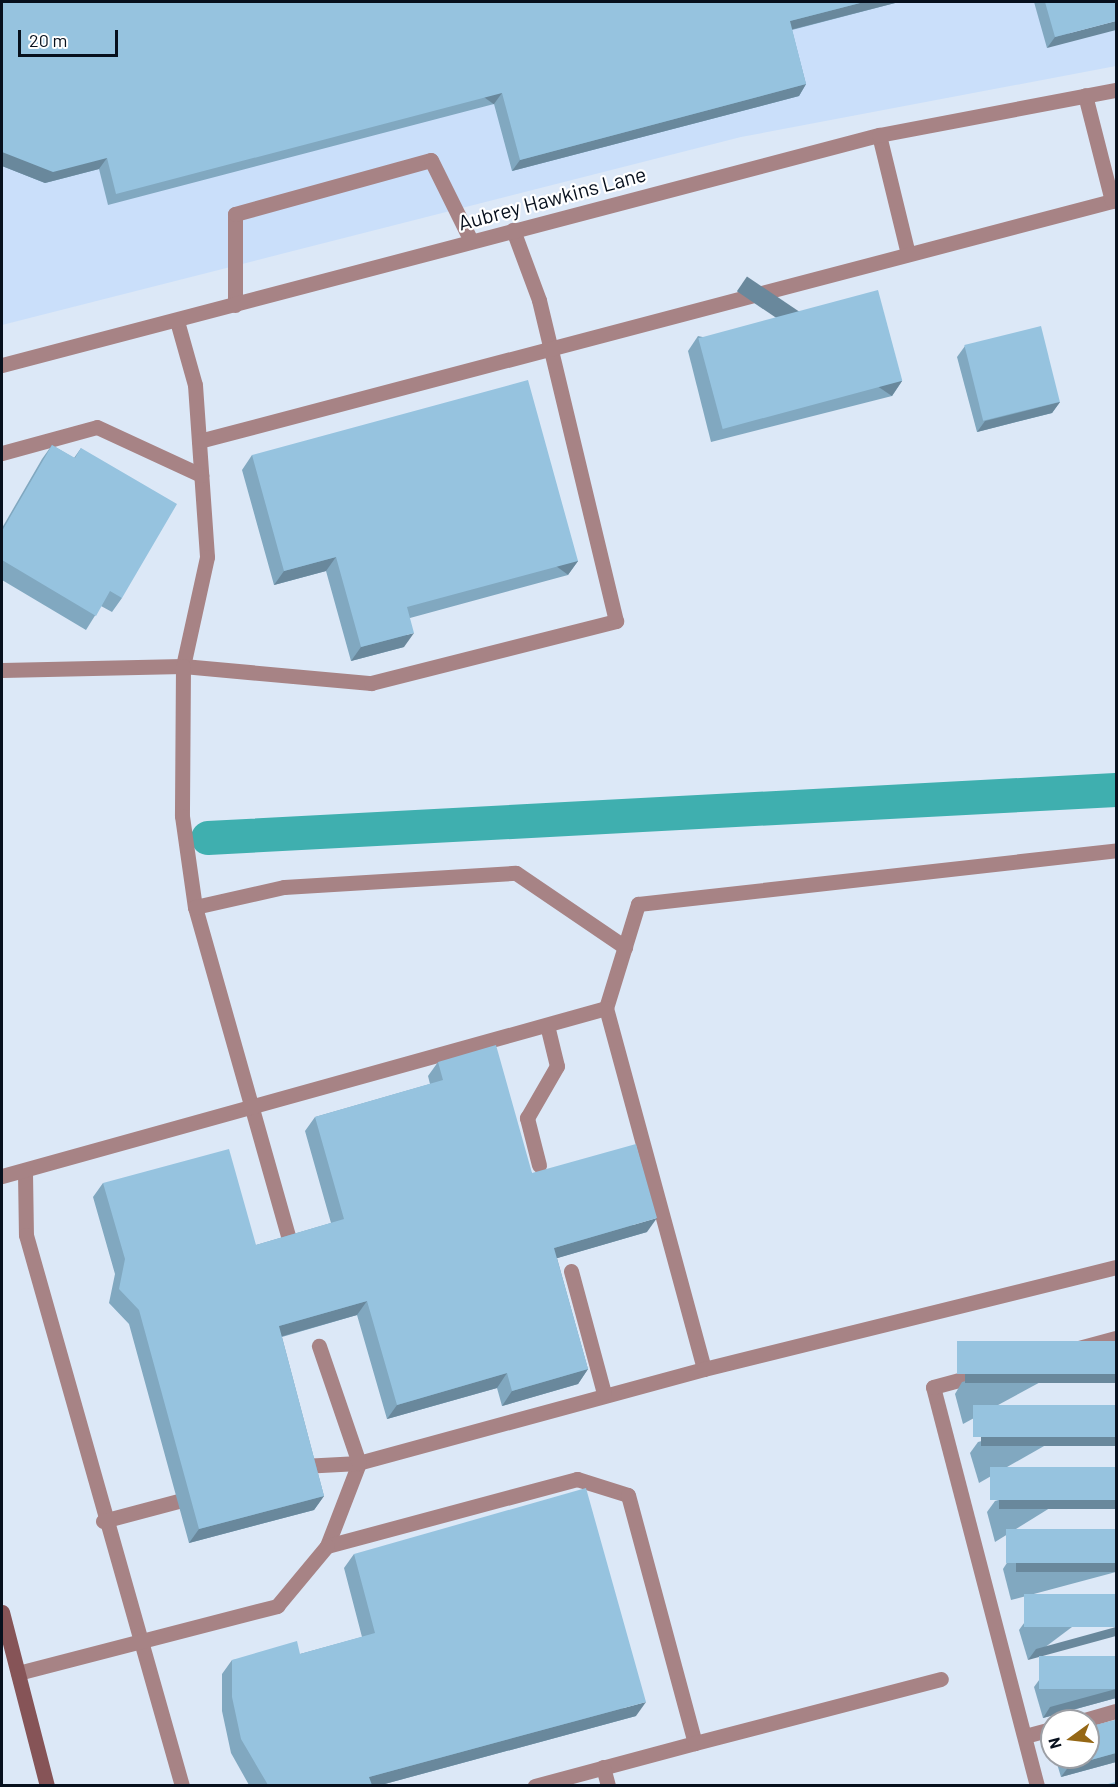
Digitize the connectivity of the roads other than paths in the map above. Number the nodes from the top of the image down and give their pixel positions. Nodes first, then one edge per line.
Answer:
1 (1116, 90) edge
2 (1085, 95) junction
3 (879, 135) junction
4 (513, 230) junction
5 (471, 241) junction
6 (908, 254) junction
7 (235, 305) junction
8 (177, 321) junction
9 (551, 348) junction
10 (2, 365) edge
11 (199, 441) junction
12 (2, 453) edge
13 (201, 475) junction
14 (183, 666) junction
15 (2, 670) edge
16 (1116, 850) edge
17 (195, 907) junction
18 (625, 947) junction
19 (606, 1008) junction
20 (547, 1025) junction
21 (254, 1109) junction
22 (539, 1165) dead end
23 (25, 1173) junction
24 (2, 1176) edge
25 (289, 1239) edge
26 (1116, 1267) edge
27 (571, 1271) edge
28 (1116, 1338) edge
29 (319, 1346) edge
30 (704, 1369) junction
31 (604, 1393) junction
32 (359, 1463) junction
33 (302, 1466) edge
34 (178, 1501) dead end
35 (103, 1521) junction
36 (327, 1546) junction
37 (2, 1612) edge
38 (143, 1641) junction
39 (18, 1672) junction
40 (941, 1679) dead end
41 (1116, 1711) edge
42 (1100, 1716) edge
43 (1040, 1732) edge
44 (1024, 1736) junction
45 (695, 1743) junction
46 (603, 1767) junction
47 (47, 1785) edge
48 (182, 1785) edge
49 (535, 1785) edge
50 (608, 1785) edge
51 (1037, 1785) edge

1 - 2 street, Aubrey Hawkins Lane
2 - 3 street, Aubrey Hawkins Lane
2 - 6 street
3 - 4 street, Aubrey Hawkins Lane
3 - 6 street
4 - 5 street, Aubrey Hawkins Lane
4 - 9 street
5 - 7 street, Aubrey Hawkins Lane
5 - 7 street
6 - 9 street
7 - 8 street, Aubrey Hawkins Lane
8 - 10 street, Aubrey Hawkins Lane
8 - 11 street
9 - 11 street
9 - 14 street
11 - 13 street
12 - 13 street
13 - 14 street
14 - 15 street
14 - 17 street
16 - 18 street
17 - 18 street
17 - 21 street
18 - 19 street
19 - 20 street
19 - 30 street
20 - 21 street
20 - 22 street
21 - 23 street
21 - 25 street
23 - 24 street
23 - 35 street
26 - 30 street
27 - 31 street
28 - 44 street
29 - 32 street
30 - 31 street
31 - 32 street
32 - 33 street
32 - 36 street
34 - 35 street
35 - 38 street
36 - 38 street
36 - 45 street
37 - 39 main road
38 - 39 street
38 - 48 street
39 - 47 main road
40 - 45 street
41 - 42 street
43 - 44 street
44 - 51 street
45 - 46 street
46 - 49 street
46 - 50 street

